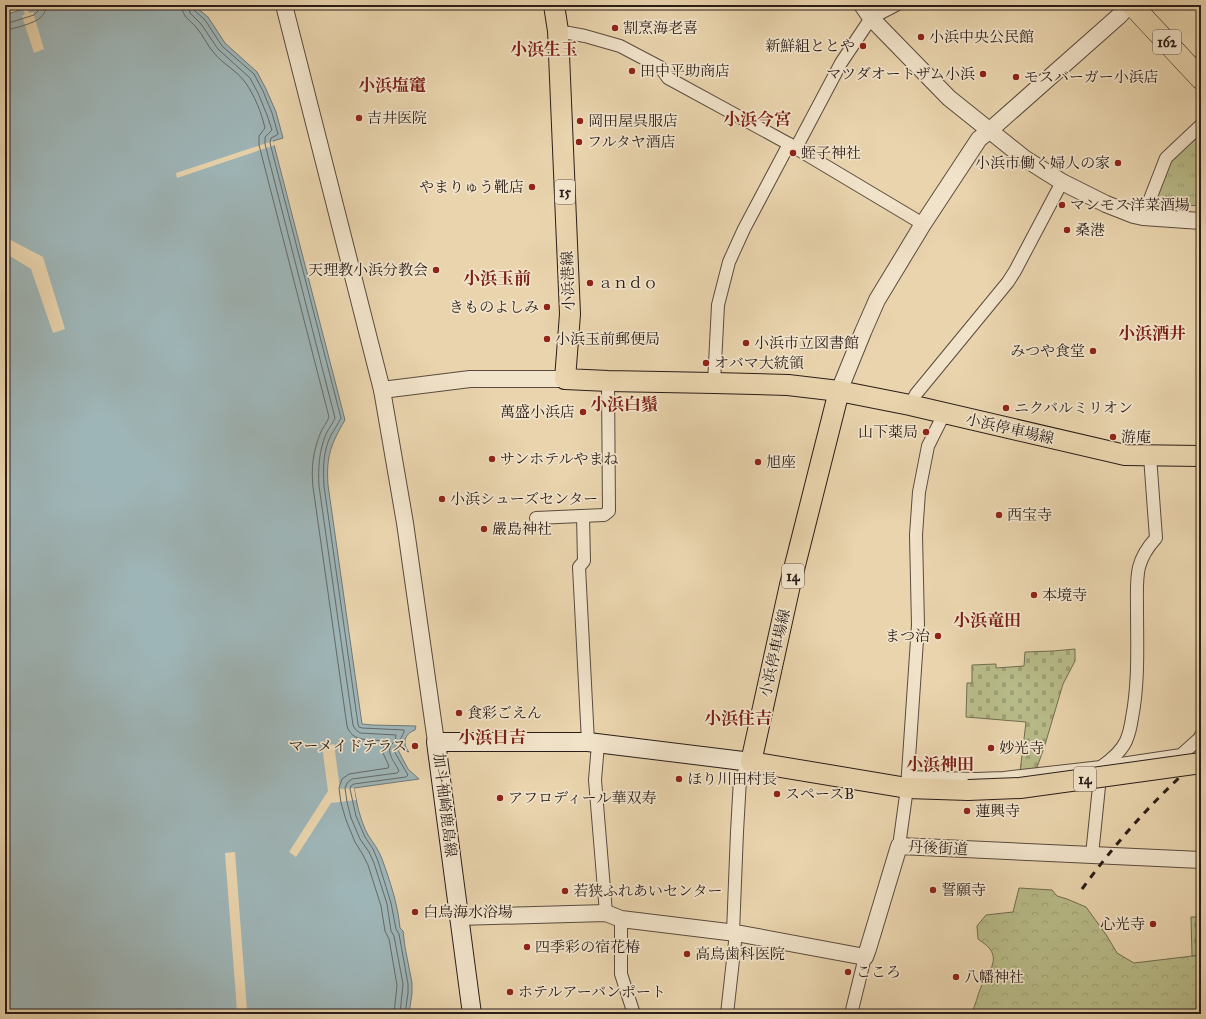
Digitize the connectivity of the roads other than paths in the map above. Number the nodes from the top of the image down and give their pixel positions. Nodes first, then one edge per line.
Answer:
1 (284, 5) edge
2 (554, 5) edge
3 (896, 5) edge
4 (1129, 5) edge
5 (1132, 5) edge
6 (867, 11) edge
7 (558, 30) junction
8 (1201, 79) edge
9 (1201, 125) edge
10 (990, 131) junction
11 (792, 146) junction
12 (1062, 182) junction
13 (1143, 217) junction
14 (1201, 221) edge
15 (923, 224) junction
16 (565, 379) junction
17 (608, 382) junction
18 (714, 383) junction
19 (382, 390) junction
20 (839, 391) junction
21 (910, 405) junction
22 (944, 414) junction
23 (1150, 456) junction
24 (1201, 456) edge
25 (584, 516) junction
26 (536, 518) dead end
27 (1201, 735) edge
28 (436, 742) junction
29 (593, 743) junction
30 (750, 762) junction
31 (1201, 763) edge
32 (1101, 767) junction
33 (908, 782) junction
34 (899, 846) junction
35 (1092, 855) junction
36 (1201, 860) edge
37 (606, 913) junction
38 (458, 917) junction
39 (621, 919) junction
40 (734, 933) junction
41 (865, 957) junction
42 (472, 1014) edge
43 (634, 1014) edge
44 (726, 1014) edge
45 (851, 1014) edge

1 - 19 street
2 - 7 main road, 小浜港線 / 15
3 - 6 street
4 - 10 street
5 - 8 highway, 162
6 - 10 street
6 - 11 street
7 - 11 street
7 - 16 main road, 小浜港線 / 15
9 - 13 street
10 - 12 street
10 - 15 street
11 - 15 street
11 - 18 street
12 - 13 street
12 - 21 street
13 - 14 street
15 - 20 street
16 - 17 main road
16 - 19 street
17 - 18 main road
17 - 25 street
18 - 20 main road
19 - 28 street
20 - 21 main road, 小浜停車場線
20 - 30 main road, 小浜停車場線 / 14
21 - 22 main road, 小浜停車場線
22 - 23 main road, 小浜停車場線
22 - 33 street
23 - 24 main road, 小浜停車場線
23 - 32 street
25 - 26 street
25 - 29 street
27 - 32 street
28 - 29 main road, 加斗袖崎鹿島線
28 - 38 main road, 加斗袖崎鹿島線
29 - 30 main road, 加斗袖崎鹿島線
29 - 37 street
30 - 33 main road, 14
30 - 40 street
31 - 33 main road, 14, bridge
32 - 33 street
32 - 35 street
33 - 34 street
34 - 35 street, 丹後街道
34 - 41 street, 丹後街道
35 - 36 street, 丹後街道
37 - 38 street
37 - 39 street
38 - 42 main road, 加斗袖崎鹿島線
39 - 40 street
39 - 43 street
40 - 41 street
40 - 44 street
41 - 45 street

